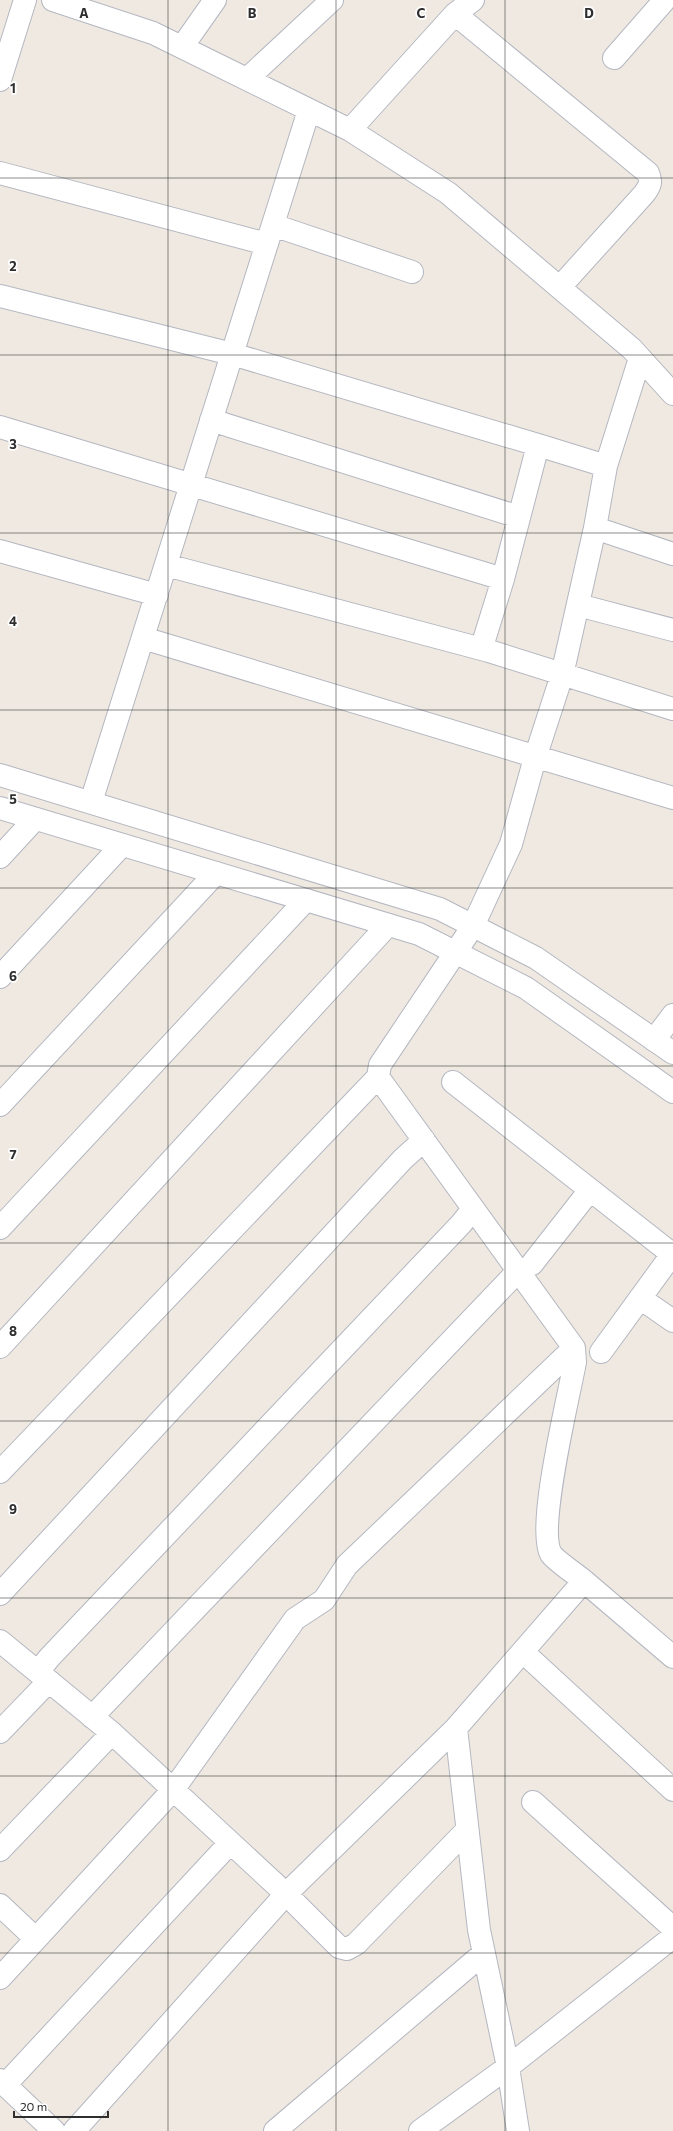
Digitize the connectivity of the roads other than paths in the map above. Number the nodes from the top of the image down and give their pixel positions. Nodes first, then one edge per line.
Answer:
1 (25, 0) edge
2 (53, 0) edge
3 (215, 0) edge
4 (332, 0) edge
5 (473, 0) edge
6 (665, 4) edge
7 (456, 14) junction
8 (182, 47) junction
9 (614, 58) dead end
10 (247, 79) junction
11 (0, 80) edge
12 (309, 110) junction
13 (350, 130) junction
14 (0, 173) edge
15 (270, 234) junction
16 (412, 272) dead end
17 (560, 287) junction
18 (0, 296) edge
19 (232, 354) junction
20 (640, 358) junction
21 (673, 394) edge
22 (211, 420) junction
23 (0, 427) edge
24 (538, 445) junction
25 (606, 466) junction
26 (191, 485) junction
27 (519, 517) junction
28 (594, 528) junction
29 (0, 550) edge
30 (673, 554) edge
31 (166, 565) junction
32 (503, 579) junction
33 (157, 595) junction
34 (578, 604) junction
35 (673, 630) edge
36 (143, 638) junction
37 (489, 651) junction
38 (562, 675) junction
39 (673, 709) edge
40 (535, 758) junction
41 (0, 774) edge
42 (673, 798) edge
43 (91, 802) junction
44 (0, 808) edge
45 (35, 819) junction
46 (122, 845) junction
47 (0, 857) edge
48 (216, 873) junction
49 (306, 900) junction
50 (388, 925) junction
51 (473, 926) junction
52 (456, 953) junction
53 (0, 977) edge
54 (673, 1015) edge
55 (654, 1040) junction
56 (673, 1053) edge
57 (378, 1077) junction
58 (453, 1082) dead end
59 (673, 1092) edge
60 (0, 1105) edge
61 (424, 1140) junction
62 (590, 1190) junction
63 (473, 1209) junction
64 (0, 1228) edge
65 (673, 1254) edge
66 (525, 1267) junction
67 (640, 1298) junction
68 (673, 1321) edge
69 (0, 1347) edge
70 (574, 1348) junction
71 (601, 1352) dead end
72 (0, 1472) edge
73 (584, 1581) junction
74 (0, 1594) edge
75 (0, 1641) edge
76 (523, 1652) junction
77 (673, 1657) edge
78 (44, 1677) junction
79 (92, 1717) junction
80 (456, 1728) junction
81 (0, 1732) edge
82 (112, 1733) junction
83 (174, 1790) junction
84 (673, 1790) edge
85 (533, 1802) dead end
86 (467, 1830) junction
87 (230, 1842) junction
88 (0, 1850) edge
89 (286, 1894) junction
90 (0, 1905) edge
91 (673, 1928) edge
92 (673, 1937) edge
93 (36, 1939) junction
94 (484, 1953) junction
95 (0, 1978) edge
96 (508, 2067) junction
97 (2, 2083) edge
98 (54, 2131) edge
99 (74, 2131) edge
100 (275, 2131) edge
101 (420, 2131) edge
102 (518, 2131) edge

1 - 11 street
2 - 8 street
3 - 8 street
4 - 10 street
5 - 7 street
6 - 9 street
7 - 13 street
7 - 17 street
8 - 10 street
10 - 12 street
12 - 13 street
12 - 15 street
13 - 17 street
14 - 15 street
15 - 16 street
15 - 19 street
17 - 20 street
18 - 19 street
19 - 22 street
19 - 24 street
20 - 21 street
20 - 25 street
22 - 26 street
22 - 27 street
23 - 26 street
24 - 25 street
24 - 27 street
25 - 28 street
26 - 31 street
26 - 32 street
27 - 32 street
28 - 30 street
28 - 34 street
29 - 33 street
31 - 33 street
31 - 37 street
32 - 37 street
33 - 36 street
34 - 35 street
34 - 38 street
36 - 40 street
36 - 43 street
37 - 38 street
38 - 39 street
38 - 40 street
40 - 42 street
40 - 51 street
41 - 43 street
43 - 51 street
44 - 45 street
45 - 46 street
45 - 47 street
46 - 48 street
46 - 53 street
48 - 49 street
48 - 60 street
49 - 50 street
49 - 64 street
50 - 52 street
50 - 69 street
51 - 52 street
51 - 55 street
52 - 57 street
52 - 59 street
54 - 55 street
55 - 56 street
57 - 61 street
57 - 72 street
58 - 62 street
61 - 63 street
61 - 74 street
62 - 65 street
62 - 66 street
63 - 66 street
63 - 78 street
65 - 67 street
66 - 70 street
66 - 79 street
67 - 68 street
67 - 71 street
70 - 73 street
70 - 83 street
73 - 76 street
73 - 77 street
75 - 78 street
76 - 80 street
76 - 84 street
78 - 79 street
78 - 81 street
79 - 82 street
80 - 86 street
80 - 89 street
82 - 83 street
82 - 88 street
83 - 87 street
83 - 93 street
85 - 91 street
86 - 89 street
86 - 94 street
87 - 89 street
87 - 97 street
89 - 99 street
90 - 93 street
92 - 96 street
93 - 95 street
94 - 96 street
94 - 100 street
96 - 101 street
96 - 102 street
97 - 98 street

